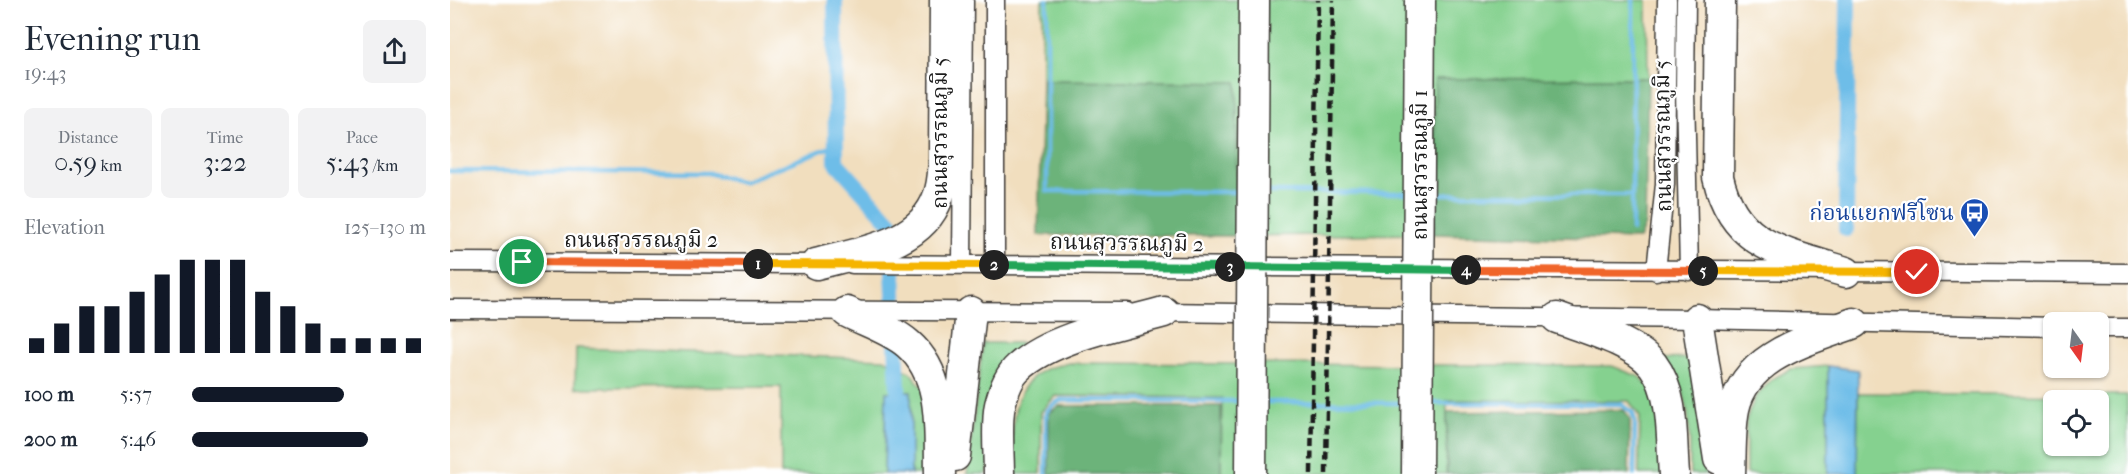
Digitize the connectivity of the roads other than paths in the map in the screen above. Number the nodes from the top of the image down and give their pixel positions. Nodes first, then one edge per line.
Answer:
1 (945, 0) edge
2 (964, 0) edge
3 (995, 0) edge
4 (1254, 0) edge
5 (1420, 0) edge
6 (1666, 0) edge
7 (1686, 0) edge
8 (1720, 0) edge
9 (450, 262) edge
10 (816, 264) junction
11 (995, 265) junction
12 (962, 266) junction
13 (1656, 271) junction
14 (1689, 272) junction
15 (1846, 272) junction
16 (2128, 273) edge
17 (450, 309) edge
18 (847, 312) junction
19 (971, 312) junction
20 (1164, 312) junction
21 (1557, 318) junction
22 (1697, 319) junction
23 (1854, 323) junction
24 (2043, 327) edge
25 (2109, 328) edge
26 (2128, 328) edge
27 (940, 474) edge
28 (953, 474) edge
29 (999, 474) edge
30 (1251, 474) edge
31 (1417, 474) edge
32 (1674, 474) edge
33 (1721, 474) edge
34 (1730, 474) edge

1 - 10 highway
2 - 12 street, ถนนสุวรรณภูมิ 5
3 - 11 street
4 - 30 highway, bridge
5 - 31 highway, ถนนสุวรรณภูมิ 1, bridge
6 - 13 street, ถนนสุวรรณภูมิ 5
7 - 14 street, ถนนสุวรรณภูมิ 5
8 - 15 highway
9 - 10 street, ถนนสุวรรณภูมิ 2
10 - 12 street, ถนนสุวรรณภูมิ 2
11 - 12 street, ถนนสุวรรณภูมิ 2
11 - 13 street, ถนนสุวรรณภูมิ 2
13 - 14 street, ถนนสุวรรณภูมิ 2
14 - 15 street, ถนนสุวรรณภูมิ 2
15 - 16 street, ถนนสุวรรณภูมิ 2
17 - 18 street
18 - 19 street
18 - 27 highway
19 - 20 street
19 - 28 highway
20 - 21 street
20 - 29 highway
21 - 22 street
21 - 32 highway
22 - 23 street
22 - 33 highway
23 - 24 street
23 - 34 highway
25 - 26 street

